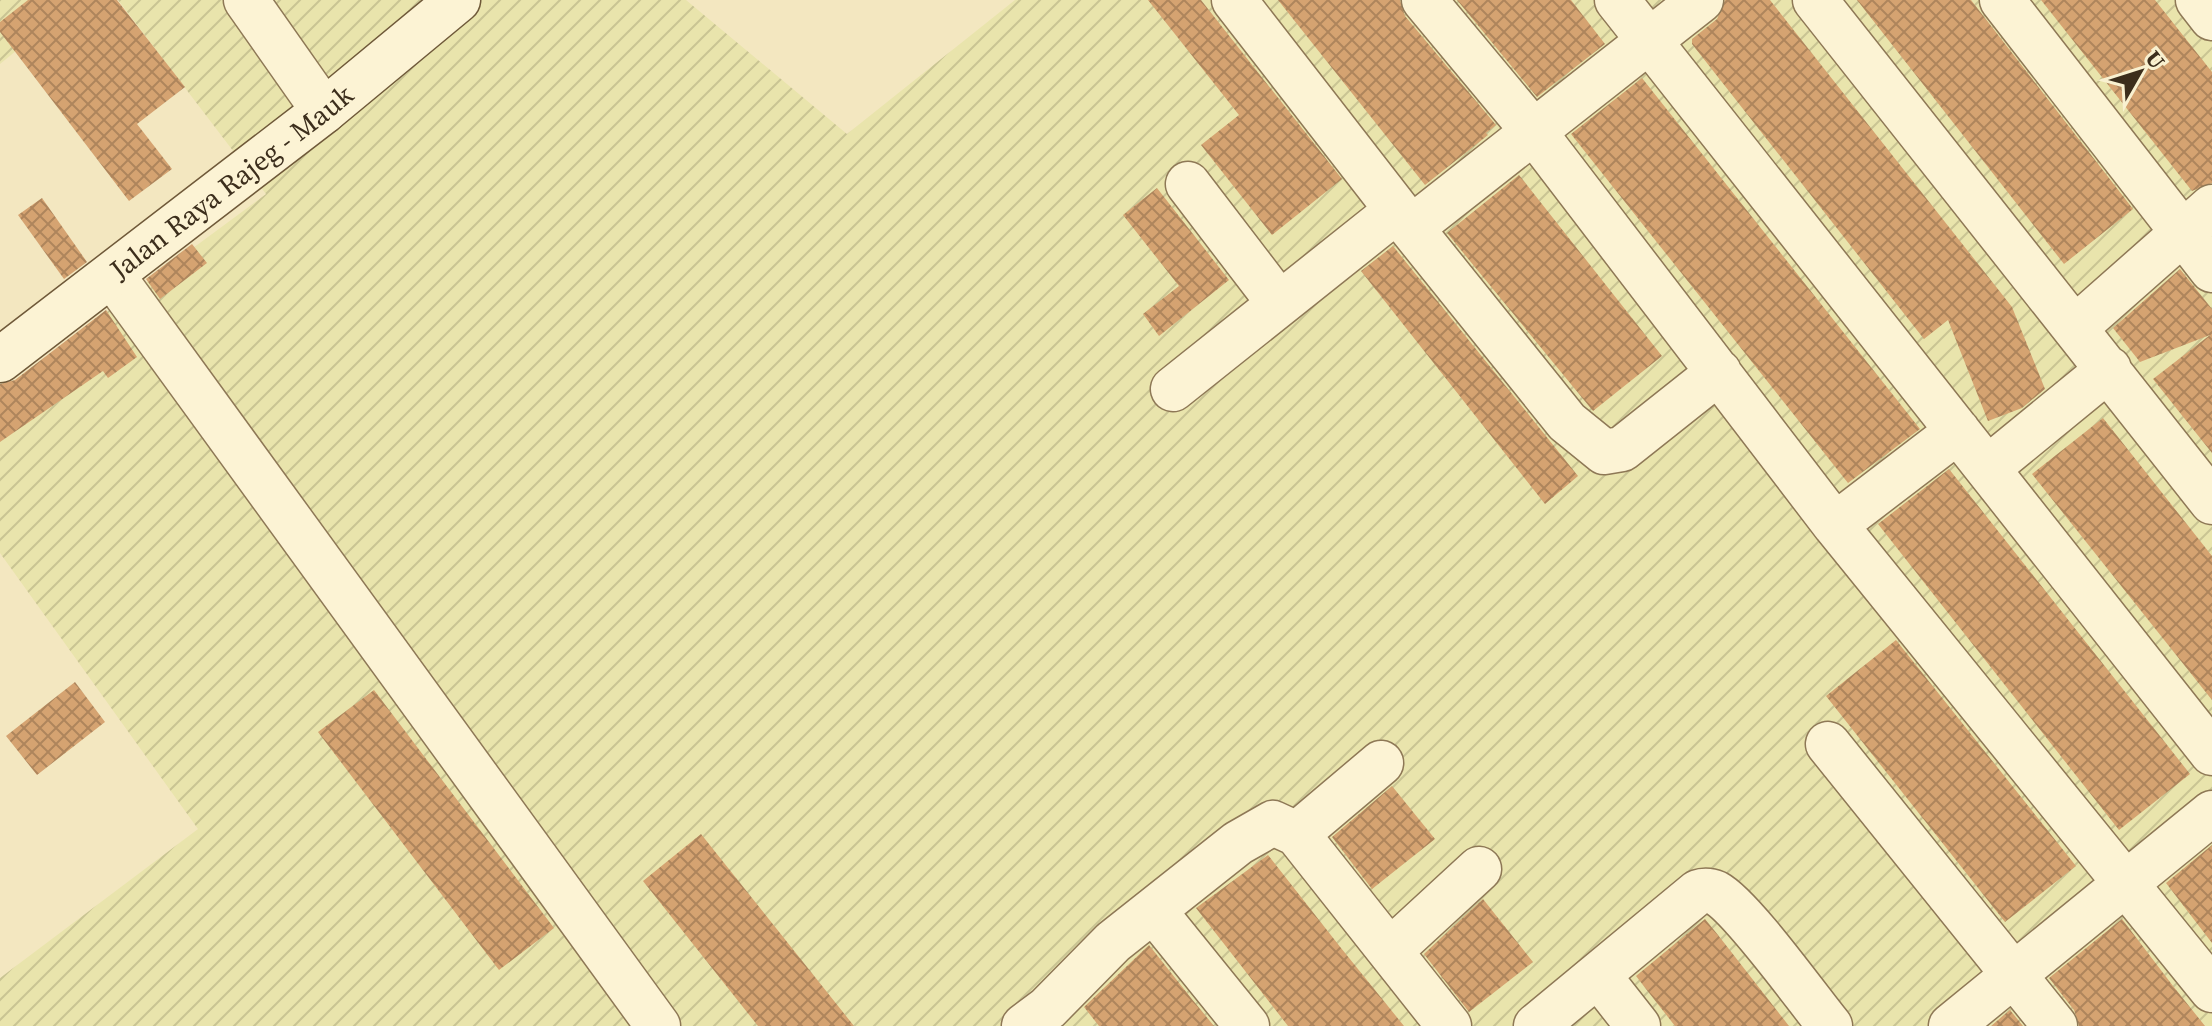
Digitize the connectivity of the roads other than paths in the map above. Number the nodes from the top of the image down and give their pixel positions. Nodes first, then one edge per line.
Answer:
1 (246, 0) edge
2 (458, 0) edge
3 (1234, 0) edge
4 (1424, 0) edge
5 (1617, 0) edge
6 (1701, 0) edge
7 (1815, 0) edge
8 (2002, 0) edge
9 (2198, 0) edge
10 (2212, 18) edge
11 (1650, 40) junction
12 (324, 111) junction
13 (1534, 132) junction
14 (1188, 184) dead end
15 (1403, 220) junction
16 (2197, 220) edge
17 (2212, 270) edge
18 (112, 275) junction
19 (1279, 303) junction
20 (2076, 327) junction
21 (0, 360) edge
22 (2109, 369) junction
23 (1719, 372) junction
24 (1173, 389) dead end
25 (1958, 431) junction
26 (1988, 468) junction
27 (2212, 502) edge
28 (1835, 525) junction
29 (1828, 744) dead end
30 (2212, 753) edge
31 (1381, 763) dead end
32 (2212, 813) edge
33 (1297, 834) junction
34 (1479, 869) dead end
35 (2127, 882) junction
36 (1154, 911) junction
37 (1391, 950) junction
38 (2014, 974) junction
39 (1598, 975) junction
40 (2212, 990) edge
41 (1044, 1020) edge
42 (658, 1026) edge
43 (1247, 1026) edge
44 (1449, 1026) edge
45 (1536, 1026) edge
46 (1638, 1026) edge
47 (1830, 1026) edge
48 (1951, 1026) edge
49 (2055, 1026) edge

1 - 12 street
2 - 12 street, Jalan Raya Rajeg - Mauk
3 - 15 street
4 - 13 street
5 - 11 street
6 - 11 street
7 - 20 street
8 - 16 street
9 - 10 street
11 - 13 street
11 - 25 street
12 - 18 street, Jalan Raya Rajeg - Mauk
13 - 15 street
13 - 23 street
14 - 19 street
15 - 19 street
15 - 23 street
16 - 17 street
16 - 20 street
18 - 21 street, Jalan Raya Rajeg - Mauk
18 - 42 street
19 - 24 street
20 - 22 street
22 - 26 street
22 - 27 street
23 - 28 street
25 - 26 street
25 - 28 street
26 - 30 street
28 - 35 street
29 - 38 street
31 - 33 street
32 - 35 street
33 - 36 street
33 - 37 street
34 - 37 street
35 - 38 street
35 - 40 street
36 - 41 street
36 - 43 street
37 - 44 street
38 - 48 street
38 - 49 street
39 - 45 street
39 - 46 street
39 - 47 street

